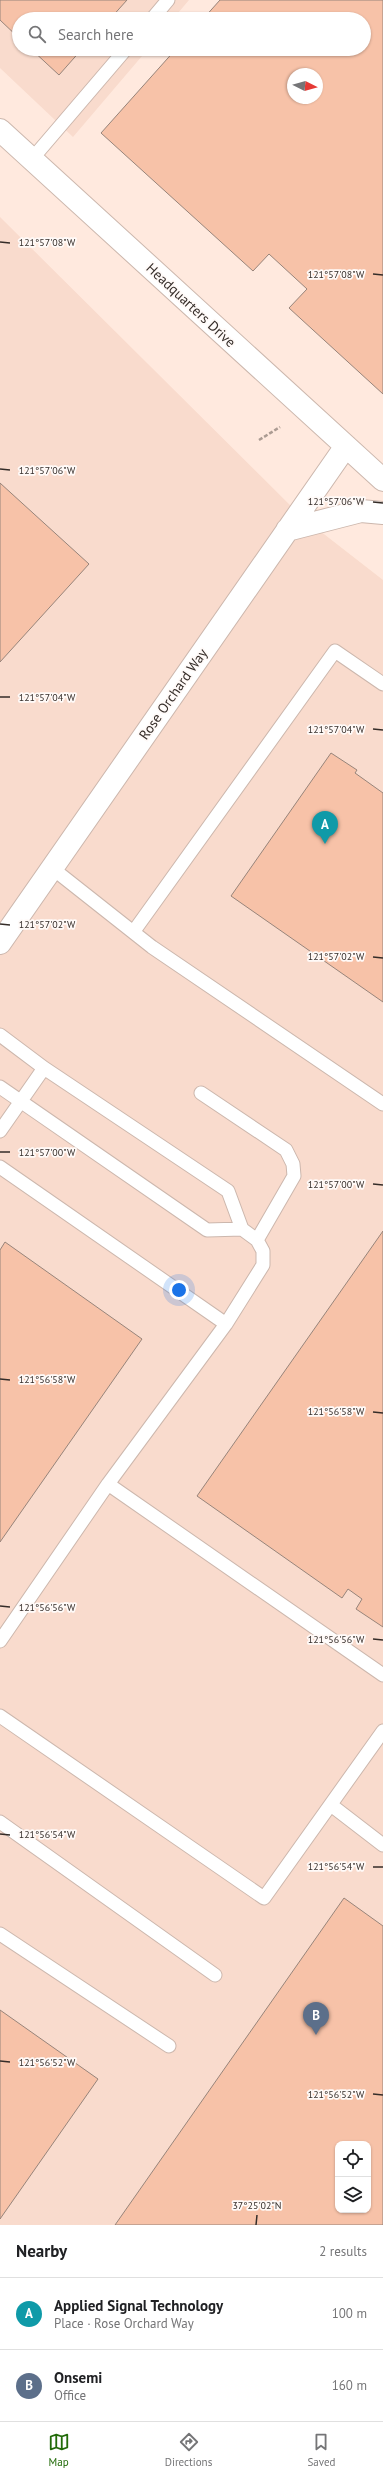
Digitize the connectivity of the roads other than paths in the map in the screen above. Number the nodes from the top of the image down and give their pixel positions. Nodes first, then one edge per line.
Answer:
1 (168, 0) edge
2 (158, 12) edge
3 (120, 56) edge
4 (0, 130) edge
5 (32, 159) junction
6 (346, 446) junction
7 (383, 480) edge
8 (383, 513) edge
9 (287, 530) junction
10 (383, 684) edge
11 (52, 868) junction
12 (134, 931) junction
13 (0, 943) edge
14 (0, 1035) edge
15 (44, 1068) junction
16 (0, 1087) edge
17 (201, 1093) dead end
18 (20, 1101) junction
19 (383, 1104) edge
20 (0, 1131) edge
21 (0, 1167) edge
22 (242, 1229) junction
23 (257, 1240) junction
24 (226, 1324) junction
25 (108, 1484) junction
26 (0, 1641) edge
27 (383, 1675) edge
28 (0, 1716) edge
29 (383, 1731) edge
30 (330, 1805) junction
31 (0, 1822) edge
32 (383, 1844) edge
33 (0, 1934) edge
34 (215, 1975) dead end
35 (169, 2046) dead end

1 - 2 lane
3 - 5 lane
4 - 5 street, Headquarters Drive
5 - 6 street, Headquarters Drive
6 - 7 street, Headquarters Drive
6 - 9 street, Rose Orchard Way
8 - 9 street
9 - 11 street, Rose Orchard Way
10 - 12 lane
11 - 12 lane
11 - 13 street, Rose Orchard Way
12 - 19 lane
14 - 15 lane
15 - 18 lane
15 - 22 lane
16 - 18 lane
17 - 23 lane
18 - 20 lane
18 - 22 lane
21 - 24 lane
22 - 23 lane
23 - 24 lane
24 - 25 lane
25 - 26 lane
25 - 27 lane
28 - 30 lane
29 - 30 lane
30 - 32 lane
31 - 34 lane
33 - 35 lane

